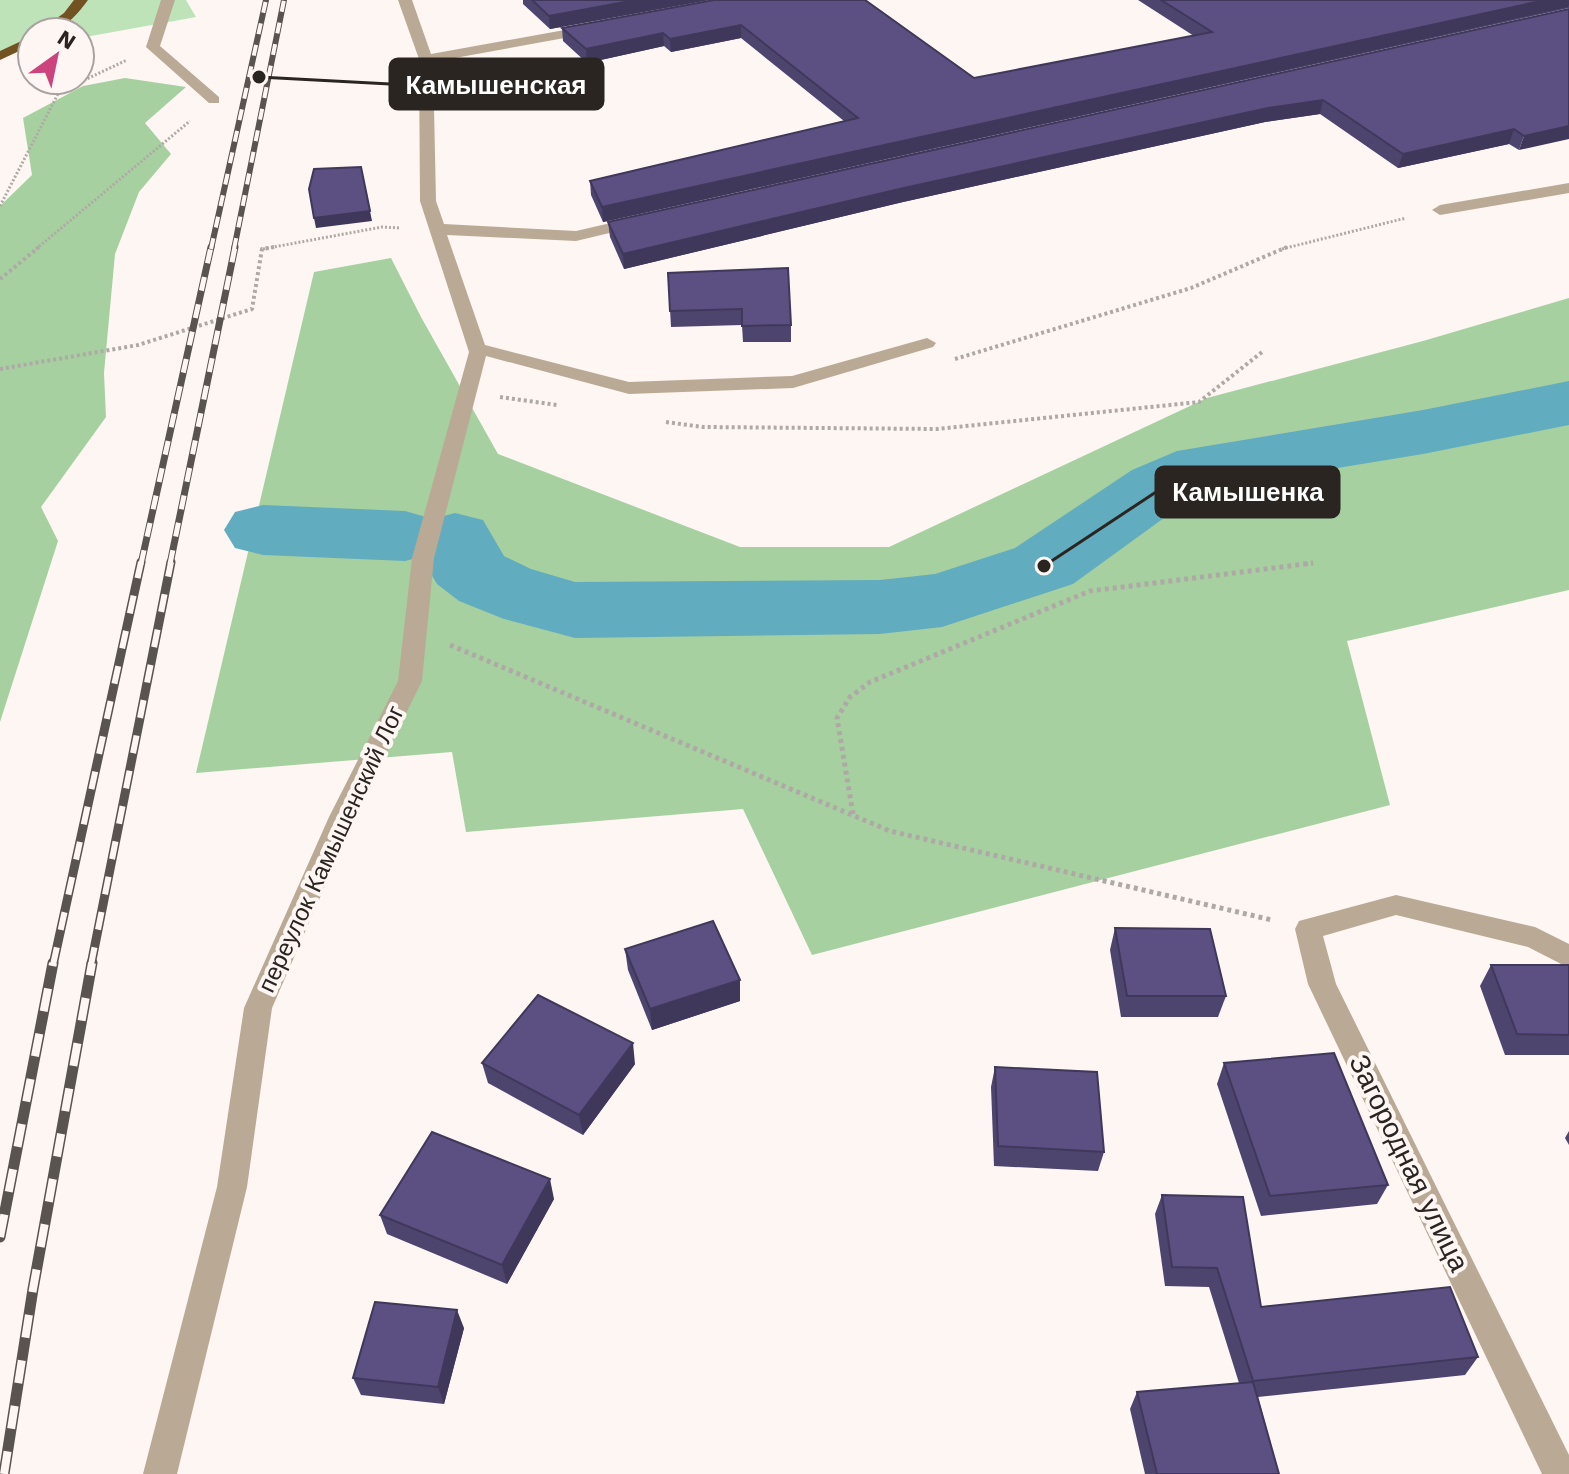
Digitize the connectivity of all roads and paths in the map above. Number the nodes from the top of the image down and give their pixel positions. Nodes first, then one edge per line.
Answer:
1 (168, 0) edge
2 (405, 0) edge
3 (610, 25) edge
4 (153, 47) junction
5 (426, 59) junction
6 (214, 100) joint
7 (1569, 188) edge
8 (0, 206) edge
9 (1440, 210) joint
10 (654, 219) edge
11 (437, 229) junction
12 (0, 279) edge
13 (927, 343) dead end
14 (476, 348) junction
15 (1262, 352) dead end
16 (942, 364) dead end
17 (0, 369) edge
18 (467, 392) junction
19 (562, 406) dead end
20 (656, 420) dead end
21 (1313, 563) dead end
22 (416, 631) junction
23 (853, 815) junction
24 (1308, 929) junction
25 (1569, 957) edge
26 (160, 1474) edge
27 (1560, 1474) edge

1 - 4 street
2 - 5 street, переулок Камышенский Лог
3 - 5 street
4 - 6 street
4 - 8 path
5 - 11 street, переулок Камышенский Лог
6 - 12 path
7 - 9 street
9 - 16 path
10 - 11 street
11 - 14 street, переулок Камышенский Лог
11 - 17 path
13 - 14 street
14 - 18 street, переулок Камышенский Лог
15 - 20 path
18 - 19 path
18 - 22 street, переулок Камышенский Лог
21 - 23 path
22 - 23 path
22 - 26 street, переулок Камышенский Лог
23 - 24 path
24 - 25 street
24 - 27 street, Загородная улица

